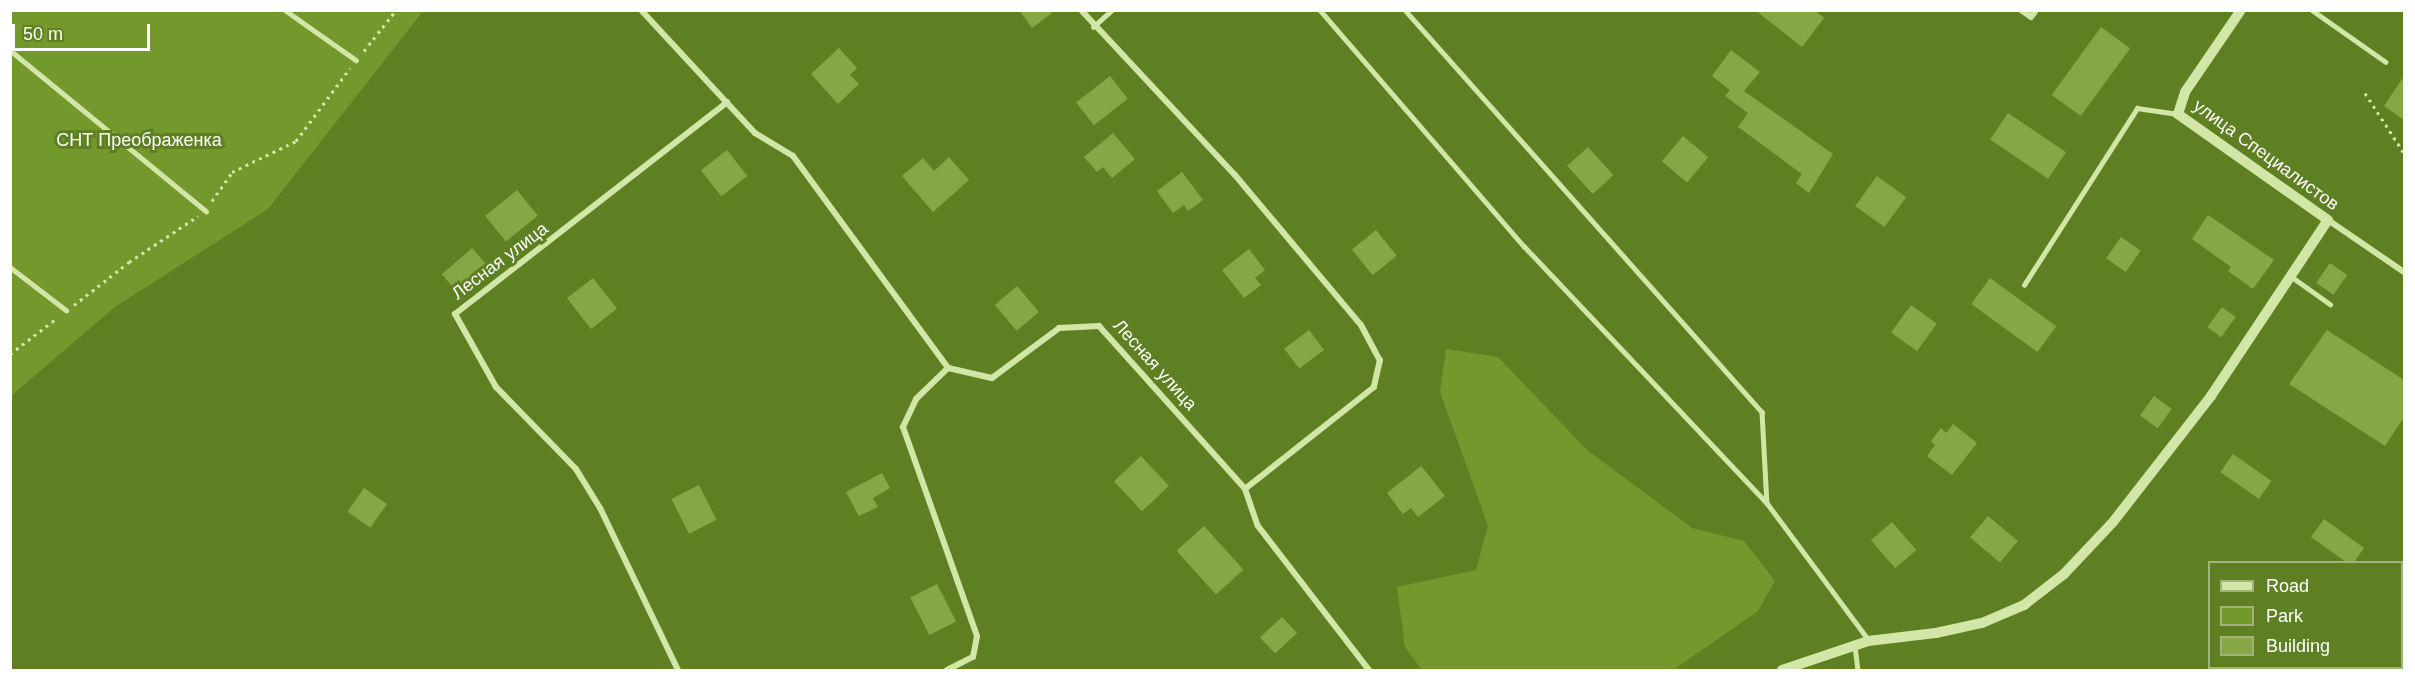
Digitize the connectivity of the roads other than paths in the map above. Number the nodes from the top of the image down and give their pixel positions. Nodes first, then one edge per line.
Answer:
1 (285, 10) edge
2 (641, 10) edge
3 (1081, 10) edge
4 (1112, 10) edge
5 (1320, 10) edge
6 (1405, 10) edge
7 (2021, 10) edge
8 (2036, 10) edge
9 (2241, 10) edge
10 (2312, 10) edge
11 (1093, 27) junction
12 (10, 50) edge
13 (356, 60) road end
14 (2386, 62) dead end
15 (727, 102) junction
16 (2178, 114) junction
17 (206, 211) road end
18 (2328, 220) junction
19 (10, 267) edge
20 (2404, 272) edge
21 (2292, 277) junction
22 (2024, 285) dead end
23 (2330, 304) dead end
24 (66, 310) road end
25 (948, 368) junction
26 (1245, 489) junction
27 (1767, 503) junction
28 (1868, 640) junction
29 (1855, 645) junction
30 (678, 670) edge
31 (947, 670) edge
32 (1369, 670) edge
33 (1782, 670) edge
34 (1858, 670) edge

1 - 13 lane
2 - 15 street
3 - 11 street
4 - 11 lane
5 - 27 lane
6 - 27 lane
7 - 8 street
9 - 16 street, улица Специалистов
10 - 14 lane
11 - 26 street
12 - 17 lane
15 - 25 street
15 - 30 street, Лесная улица
16 - 18 street, улица Специалистов
16 - 22 lane
18 - 20 street, улица Специалистов
18 - 21 street
19 - 24 lane
21 - 23 lane
21 - 28 street
25 - 26 street, Лесная улица
25 - 31 street
26 - 32 street, Лесная улица
27 - 28 lane
28 - 29 street
29 - 33 street
29 - 34 lane

